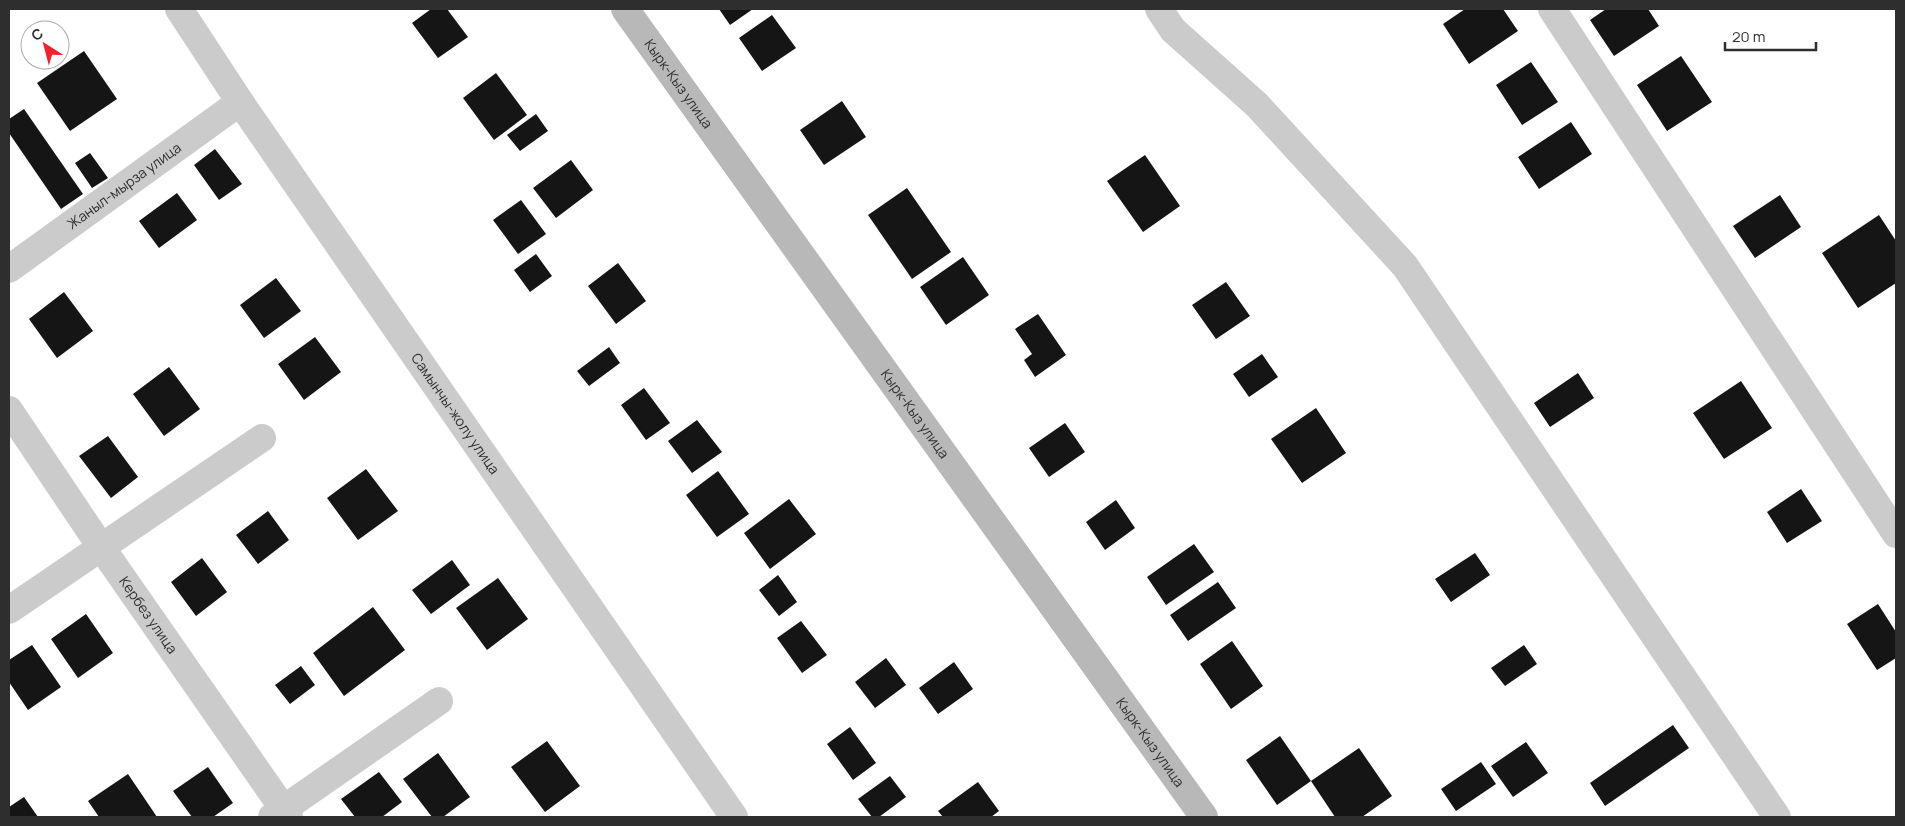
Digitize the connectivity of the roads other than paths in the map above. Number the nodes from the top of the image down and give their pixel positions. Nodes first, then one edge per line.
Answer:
1 (179, 9) edge
2 (625, 9) edge
3 (1159, 9) edge
4 (1552, 9) edge
5 (240, 102) junction
6 (9, 269) edge
7 (9, 410) edge
8 (262, 438) dead end
9 (1896, 534) edge
10 (101, 547) junction
11 (9, 610) edge
12 (439, 701) dead end
13 (282, 815) edge
14 (734, 817) edge
15 (1204, 817) edge
16 (1777, 817) edge

1 - 5 street, Самынчы-жолу улица
2 - 15 street, Кырк-Кыз улица
3 - 16 street
4 - 9 street
5 - 6 street, Жаныл-мырза улица
5 - 14 street, Самынчы-жолу улица
7 - 10 street, Кербез улица
8 - 10 street
10 - 11 street
10 - 13 street, Кербез улица
12 - 13 street

